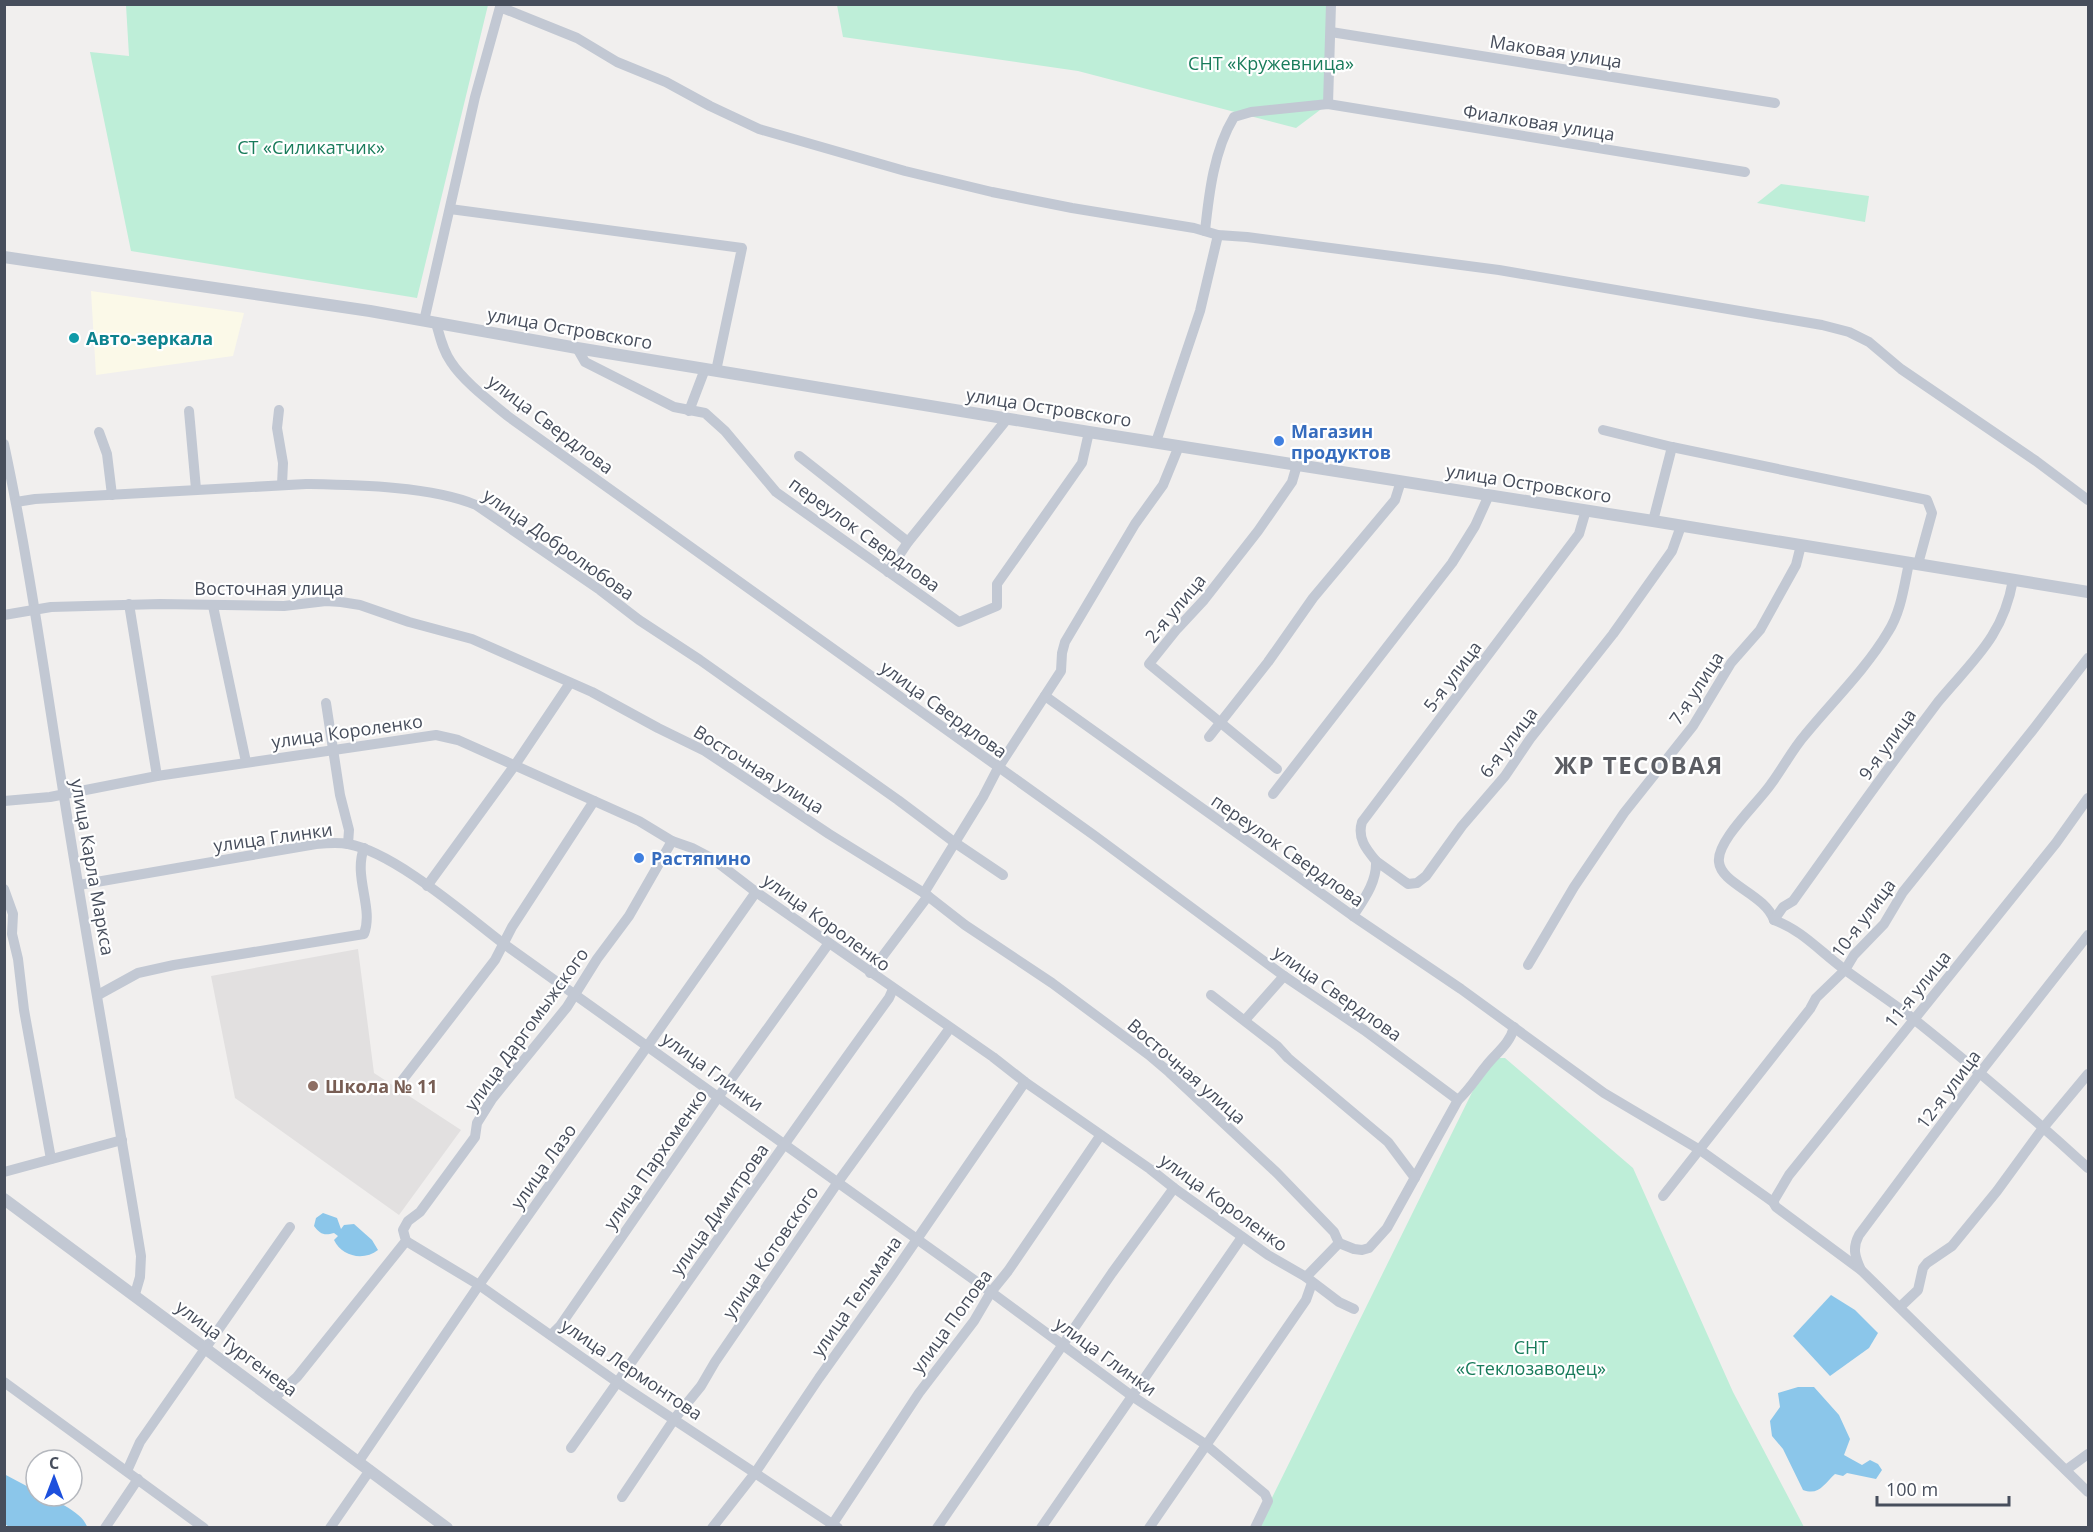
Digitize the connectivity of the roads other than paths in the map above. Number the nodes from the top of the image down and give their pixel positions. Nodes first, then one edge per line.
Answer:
1 (1331, 4) edge
2 (1331, 32) junction
3 (1328, 104) junction
4 (1775, 104) dead end
5 (1745, 172) dead end
6 (450, 209) junction
7 (1205, 231) junction
8 (1218, 235) junction
9 (4, 257) edge
10 (430, 322) junction
11 (577, 348) junction
12 (710, 370) junction
13 (279, 410) dead end
14 (189, 411) dead end
15 (689, 411) junction
16 (1007, 419) junction
17 (1603, 430) dead end
18 (99, 432) dead end
19 (1089, 432) junction
20 (1156, 442) junction
21 (4, 444) edge
22 (1179, 446) junction
23 (1672, 447) junction
24 (799, 456) dead end
25 (1297, 465) junction
26 (1401, 481) junction
27 (282, 485) junction
28 (196, 489) junction
29 (112, 495) junction
30 (1490, 495) junction
31 (2088, 500) edge
32 (16, 502) junction
33 (1586, 510) junction
34 (1653, 521) junction
35 (1681, 526) junction
36 (908, 542) junction
37 (1801, 545) junction
38 (1914, 564) junction
39 (888, 572) junction
40 (2013, 580) junction
41 (2088, 592) edge
42 (129, 604) junction
43 (213, 606) junction
44 (34, 608) junction
45 (4, 615) edge
46 (2088, 658) edge
47 (570, 683) junction
48 (1045, 696) junction
49 (326, 703) dead end
50 (1220, 723) junction
51 (1209, 737) dead end
52 (334, 750) junction
53 (246, 762) junction
54 (515, 765) junction
55 (998, 768) junction
56 (1277, 769) dead end
57 (157, 776) junction
58 (1273, 794) dead end
59 (63, 795) junction
60 (2088, 798) edge
61 (4, 801) edge
62 (594, 801) junction
63 (672, 842) junction
64 (954, 842) junction
65 (348, 844) junction
66 (364, 848) junction
67 (1376, 861) junction
68 (1003, 875) dead end
69 (78, 885) junction
70 (427, 886) junction
71 (4, 890) edge
72 (756, 892) junction
73 (926, 894) junction
74 (1353, 916) junction
75 (1774, 920) junction
76 (2088, 935) edge
77 (504, 944) junction
78 (829, 944) junction
79 (1528, 965) dead end
80 (1845, 970) junction
81 (870, 973) junction
82 (1284, 976) junction
83 (893, 989) junction
84 (574, 992) junction
85 (1211, 995) dead end
86 (98, 996) junction
87 (1914, 1019) junction
88 (1245, 1020) junction
89 (950, 1028) junction
90 (1514, 1028) junction
91 (648, 1045) junction
92 (1979, 1074) junction
93 (2088, 1074) edge
94 (401, 1082) dead end
95 (1025, 1082) junction
96 (719, 1096) junction
97 (1458, 1100) junction
98 (2043, 1128) junction
99 (1100, 1136) junction
100 (122, 1140) junction
101 (784, 1143) junction
102 (1700, 1150) junction
103 (51, 1159) junction
104 (2088, 1168) edge
105 (4, 1172) edge
106 (1415, 1178) junction
107 (838, 1182) junction
108 (1174, 1188) junction
109 (1663, 1196) dead end
110 (4, 1199) edge
111 (1773, 1202) junction
112 (290, 1227) dead end
113 (1242, 1237) junction
114 (916, 1239) junction
115 (406, 1240) junction
116 (1339, 1243) junction
117 (1861, 1270) junction
118 (1309, 1280) junction
119 (479, 1285) junction
120 (992, 1292) junction
121 (135, 1294) junction
122 (1900, 1307) junction
123 (1354, 1309) dead end
124 (551, 1335) junction
125 (1063, 1345) junction
126 (205, 1348) junction
127 (4, 1382) edge
128 (618, 1382) junction
129 (1132, 1396) junction
130 (274, 1398) junction
131 (675, 1418) junction
132 (1205, 1444) junction
133 (571, 1448) dead end
134 (2088, 1454) edge
135 (359, 1461) junction
136 (370, 1470) junction
137 (2066, 1470) junction
138 (127, 1472) junction
139 (755, 1473) junction
140 (138, 1479) junction
141 (2088, 1492) edge
142 (622, 1497) dead end
143 (834, 1526) edge
144 (105, 1527) edge
145 (204, 1527) edge
146 (330, 1527) edge
147 (447, 1527) edge
148 (712, 1527) edge
149 (937, 1527) edge
150 (1041, 1527) edge
151 (1149, 1527) edge
152 (1255, 1527) edge

1 - 2 street
2 - 3 street
2 - 4 street, Маковая улица
3 - 5 street, Фиалковая улица
3 - 7 street, Фиалковая улица
6 - 7 street
6 - 10 street
6 - 12 street
7 - 8 street
8 - 20 street
8 - 31 street
9 - 10 street, улица Островского
10 - 11 street, улица Островского
10 - 55 street, улица Свердлова
11 - 12 street, улица Островского
11 - 15 street, переулок Свердлова
12 - 15 street
12 - 16 street, улица Островского
13 - 27 street
14 - 28 street
15 - 39 street, переулок Свердлова
16 - 19 street, улица Островского
16 - 36 street
17 - 23 street
18 - 29 street
19 - 20 street, улица Островского
19 - 39 street, переулок Свердлова
20 - 22 street, улица Островского
21 - 32 street, улица Карла Маркса
22 - 25 street, улица Островского
22 - 48 street
23 - 34 street
23 - 38 street
24 - 36 street
25 - 26 street, улица Островского
25 - 50 street, 2-я улица
26 - 30 street, улица Островского
26 - 50 street
27 - 28 street, улица Добролюбова
27 - 64 street, улица Добролюбова
28 - 29 street, улица Добролюбова
29 - 32 street, улица Добролюбова
30 - 33 street, улица Островского
30 - 58 street
32 - 44 street, улица Карла Маркса
33 - 34 street, улица Островского
33 - 67 street, 5-я улица
34 - 35 street, улица Островского
35 - 37 street, улица Островского
35 - 67 street, 6-я улица
36 - 39 street
37 - 38 street, улица Островского
37 - 79 street, 7-я улица
38 - 40 street, улица Островского
38 - 75 street
40 - 41 street, улица Островского
40 - 75 street, 9-я улица
42 - 43 street, Восточная улица
42 - 44 street, Восточная улица
42 - 57 street
43 - 47 street, Восточная улица
43 - 53 street
44 - 45 street, Восточная улица
44 - 59 street, улица Карла Маркса
46 - 80 street, 10-я улица
47 - 54 street
47 - 73 street, Восточная улица
48 - 55 street
48 - 74 street, переулок Свердлова
49 - 52 street
50 - 51 street
50 - 56 street, 2-я улица
52 - 53 street, улица Короленко
52 - 54 street, улица Короленко
52 - 65 street
53 - 57 street, улица Короленко
54 - 62 street, улица Короленко
54 - 70 street
55 - 64 street
55 - 82 street, улица Свердлова
57 - 59 street, улица Короленко
59 - 61 street, улица Короленко
59 - 69 street, улица Карла Маркса
60 - 87 street, 11-я улица
62 - 63 street, улица Короленко
62 - 77 street
63 - 72 street, улица Короленко
63 - 84 street, улица Даргомыжского
64 - 68 street, улица Добролюбова
64 - 73 street
65 - 66 street, улица Глинки
65 - 69 street, улица Глинки
66 - 70 street, улица Глинки
66 - 86 street
67 - 74 street
69 - 86 street, улица Карла Маркса
70 - 77 street, улица Глинки
71 - 103 street
72 - 78 street, улица Короленко
72 - 91 street, улица Лазо
73 - 81 street
73 - 116 street, Восточная улица
74 - 90 street, переулок Свердлова
75 - 80 street
76 - 92 street, 12-я улица
77 - 84 street, улица Глинки
77 - 94 street
78 - 81 street, улица Короленко
78 - 96 street, улица Пархоменко
80 - 87 street
80 - 102 street, 10-я улица
81 - 83 street, улица Короленко
82 - 88 street
82 - 97 street, улица Свердлова
83 - 89 street, улица Короленко
83 - 101 street, улица Димитрова
84 - 91 street, улица Глинки
84 - 115 street, улица Даргомыжского
85 - 88 street
86 - 100 street, улица Карла Маркса
87 - 92 street
87 - 111 street, 11-я улица
88 - 106 street
89 - 95 street, улица Короленко
89 - 107 street, улица Котовского
90 - 97 street
90 - 102 street, переулок Свердлова
91 - 96 street, улица Глинки
91 - 119 street, улица Лазо
92 - 98 street
92 - 117 street, 12-я улица
93 - 98 street
95 - 99 street, улица Короленко
95 - 114 street, улица Тельмана
96 - 101 street, улица Глинки
96 - 124 street, улица Пархоменко
97 - 106 street
98 - 104 street
98 - 122 street
99 - 108 street, улица Короленко
99 - 120 street, улица Попова
100 - 103 street
100 - 121 street, улица Карла Маркса
101 - 107 street, улица Глинки
101 - 128 street, улица Димитрова
102 - 109 street, 10-я улица
102 - 111 street, переулок Свердлова
103 - 105 street
106 - 116 street
107 - 114 street, улица Глинки
107 - 131 street, улица Котовского
108 - 113 street, улица Короленко
108 - 125 street
110 - 121 street, улица Тургенева
111 - 117 street, переулок Свердлова
112 - 126 street
113 - 118 street, улица Короленко
113 - 129 street
114 - 120 street, улица Глинки
114 - 139 street, улица Тельмана
115 - 119 street, улица Лермонтова
115 - 130 street, улица Даргомыжского
116 - 118 street
117 - 122 street, переулок Свердлова
118 - 123 street, улица Короленко
118 - 132 street
119 - 124 street, улица Лермонтова
119 - 135 street, улица Лазо
120 - 125 street, улица Глинки
120 - 143 street, улица Попова
121 - 126 street, улица Тургенева
122 - 137 street, переулок Свердлова
124 - 128 street, улица Лермонтова
125 - 129 street, улица Глинки
125 - 149 street
126 - 130 street, улица Тургенева
126 - 138 street
127 - 138 street
128 - 131 street, улица Лермонтова
128 - 133 street, улица Димитрова
129 - 132 street, улица Глинки
129 - 150 street
130 - 135 street, улица Тургенева
131 - 139 street, улица Лермонтова
131 - 142 street, улица Котовского
132 - 151 street
132 - 152 street, улица Глинки
134 - 137 street
135 - 136 street, улица Тургенева
136 - 146 street
136 - 147 street, улица Тургенева
137 - 141 street, переулок Свердлова
138 - 140 street
139 - 143 street, улица Лермонтова
139 - 148 street, улица Тельмана
140 - 144 street
140 - 145 street

